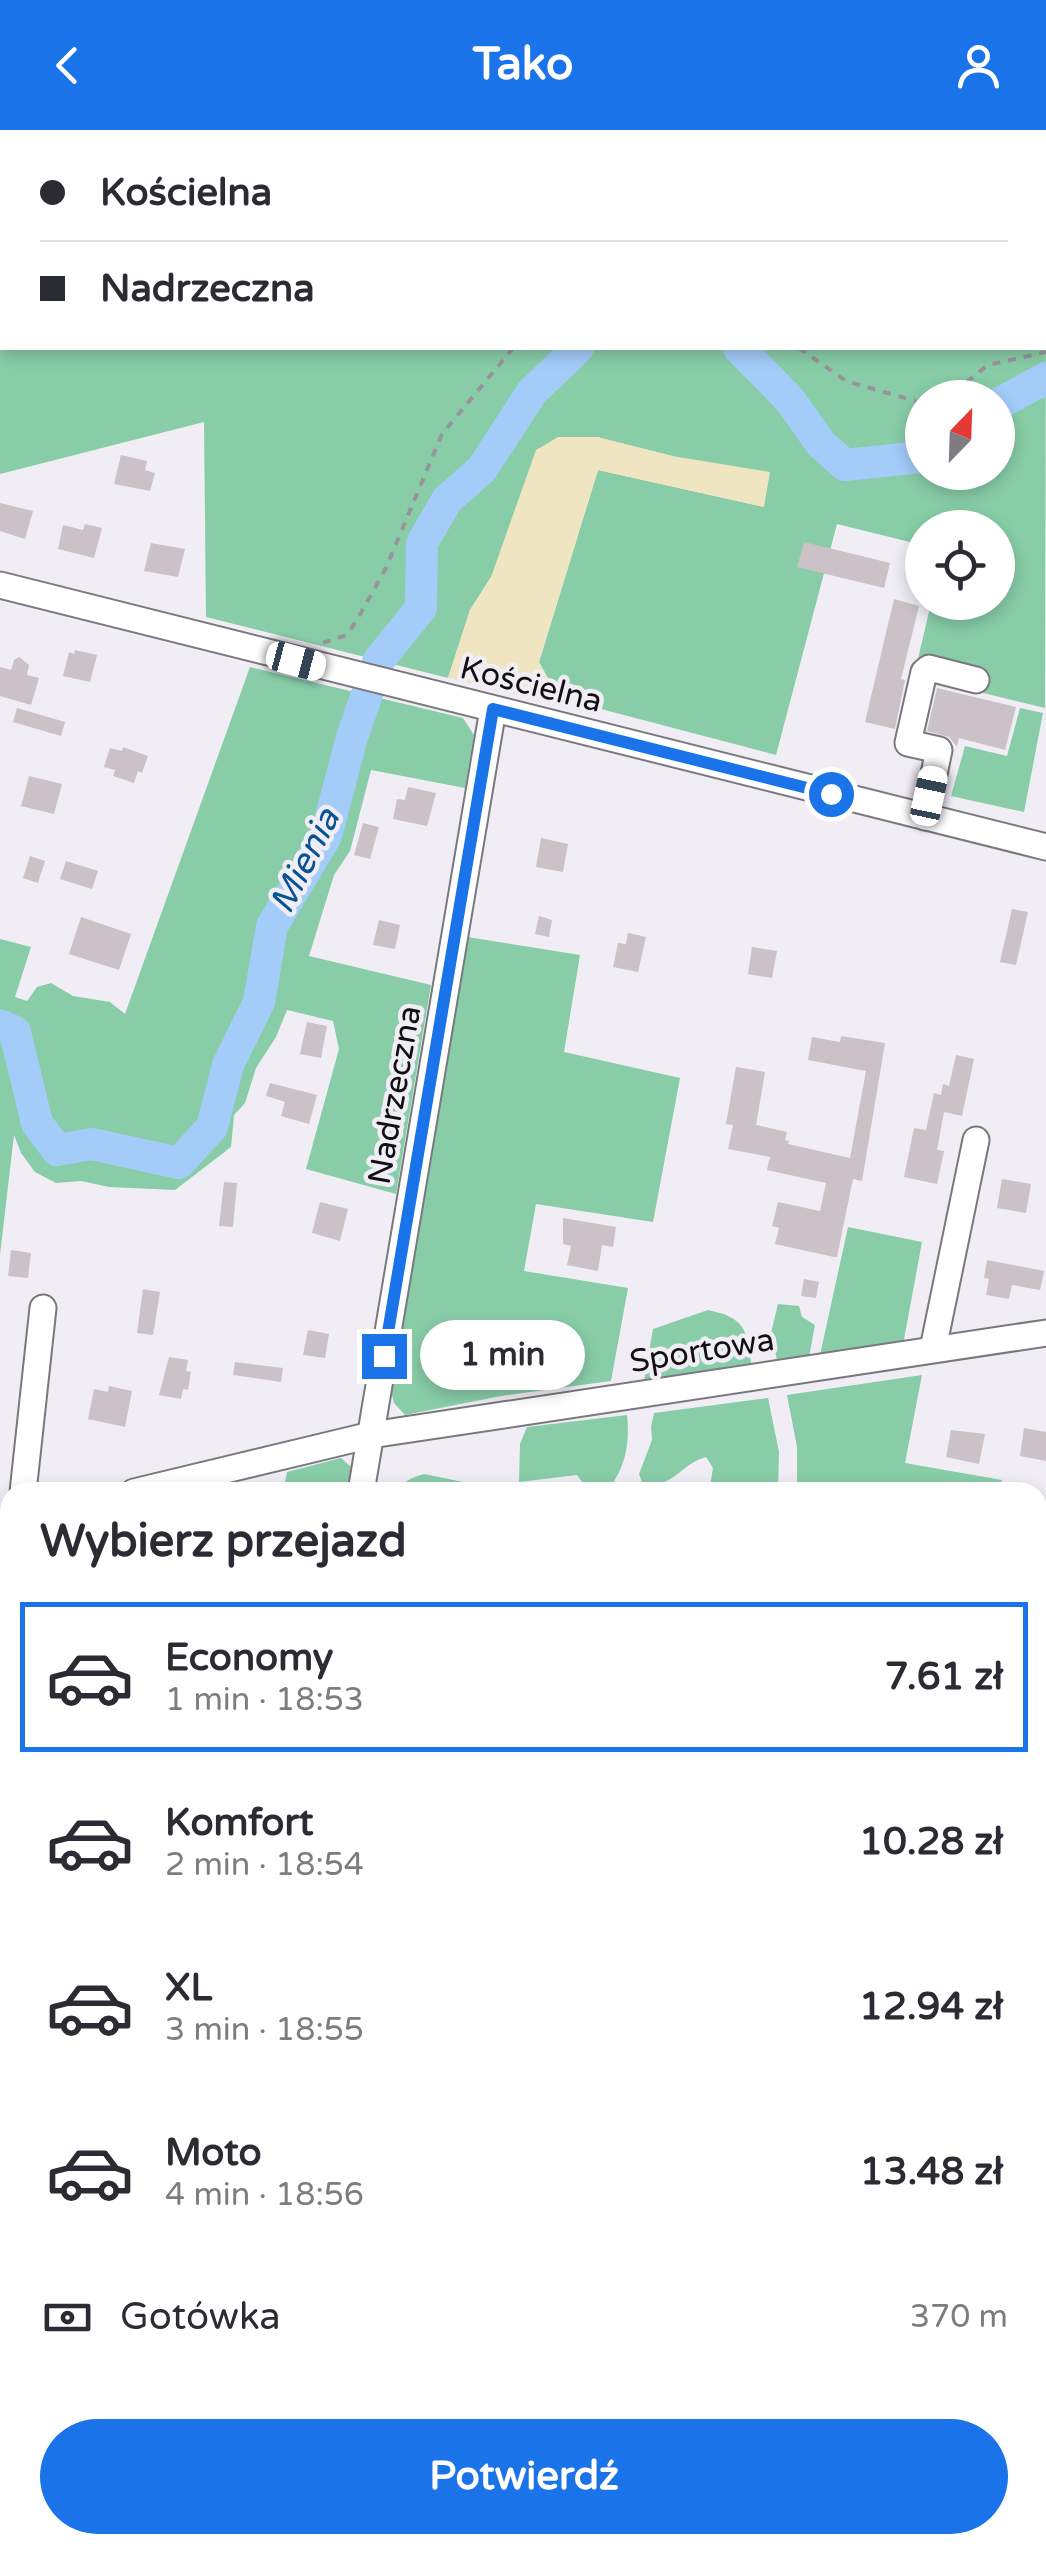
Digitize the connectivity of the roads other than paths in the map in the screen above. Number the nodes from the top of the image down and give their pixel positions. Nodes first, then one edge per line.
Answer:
1 (0, 585) edge
2 (976, 680) dead end
3 (493, 709) junction
4 (924, 817) junction
5 (1046, 848) edge
6 (976, 1140) dead end
7 (43, 1308) dead end
8 (1046, 1333) edge
9 (932, 1349) junction
10 (371, 1434) junction
11 (25, 1482) edge
12 (175, 1482) edge
13 (363, 1482) edge

1 - 3 street, Kościelna
2 - 4 street
3 - 4 street, Kościelna
3 - 10 street, Nadrzeczna
4 - 5 street, Kościelna
6 - 9 street
7 - 11 street
8 - 9 street, Sportowa
9 - 10 street, Sportowa
10 - 12 street, Sportowa
10 - 13 street, Nadrzeczna

